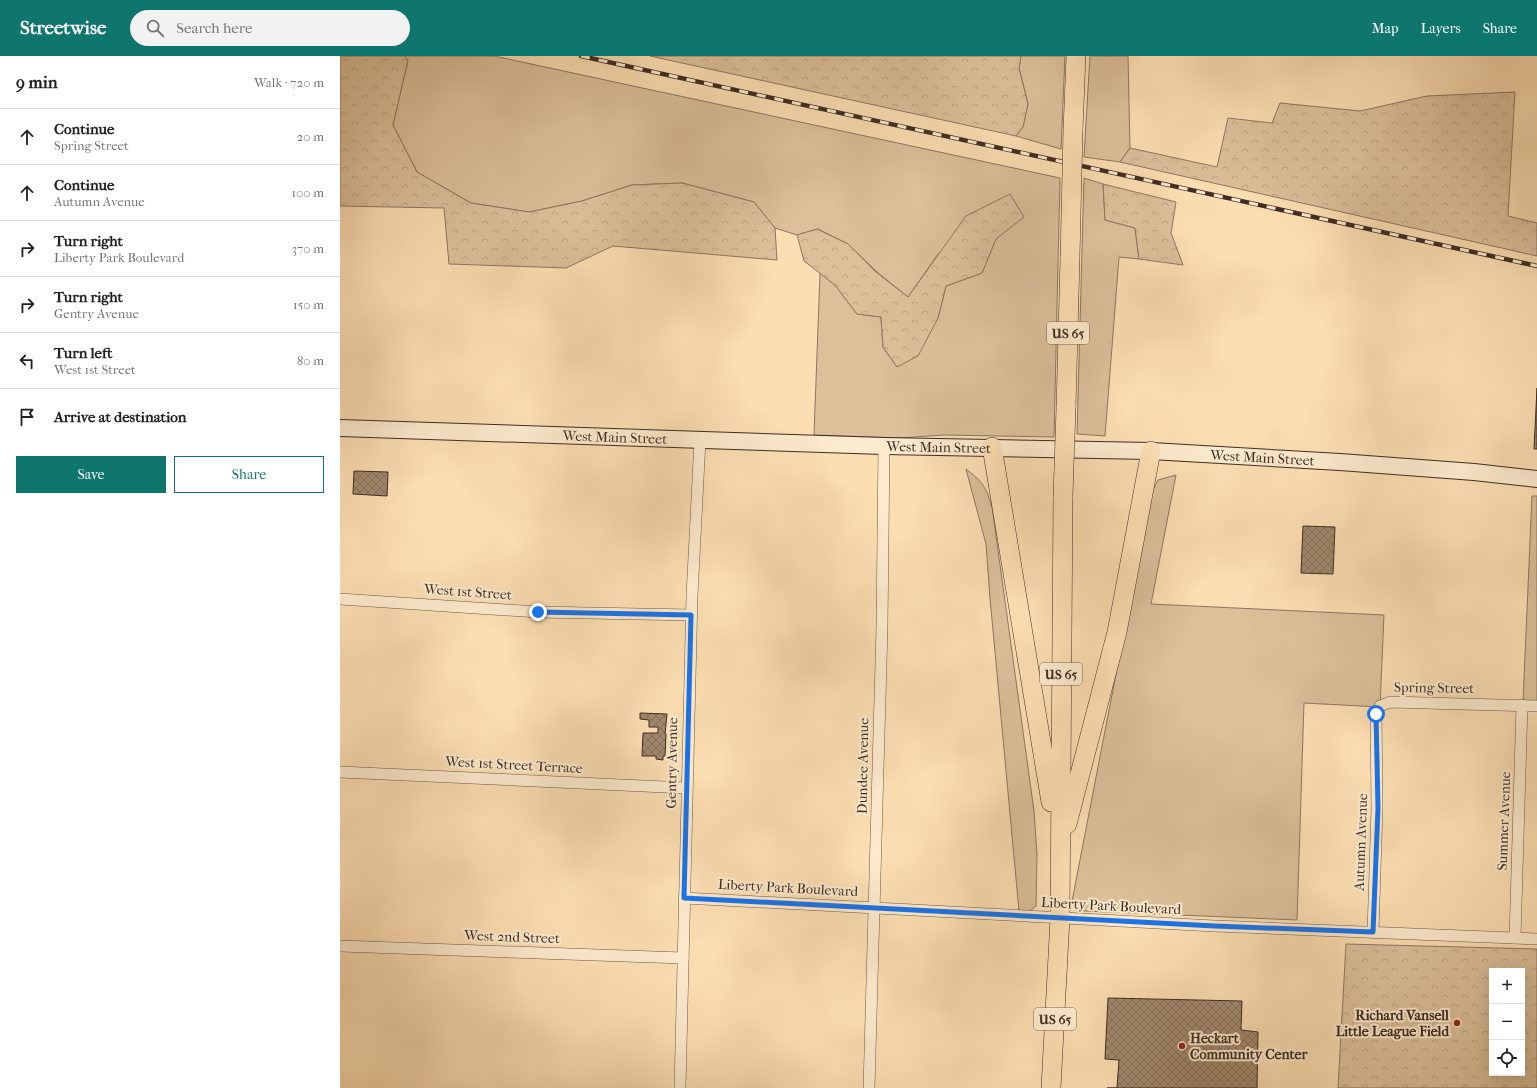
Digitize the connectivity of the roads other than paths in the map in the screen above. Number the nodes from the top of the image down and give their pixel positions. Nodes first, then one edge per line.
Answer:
1 (1076, 56) edge
2 (340, 428) edge
3 (700, 440) junction
4 (884, 446) junction
5 (992, 447) junction
6 (1151, 451) junction
7 (1537, 478) edge
8 (340, 599) edge
9 (691, 615) junction
10 (1522, 706) junction
11 (1537, 706) edge
12 (1377, 753) joint
13 (340, 772) edge
14 (687, 788) junction
15 (1059, 853) junction
16 (684, 898) junction
17 (874, 908) junction
18 (1060, 918) junction
19 (1373, 932) junction
20 (1515, 938) junction
21 (1537, 939) edge
22 (340, 946) edge
23 (683, 958) junction
24 (680, 1088) edge
25 (868, 1088) edge
26 (1051, 1088) edge

1 - 15 highway, US 65, bridge
2 - 3 main road, West Main Street
3 - 4 main road, West Main Street
3 - 9 street, Gentry Avenue
4 - 5 main road, West Main Street
4 - 17 street, Dundee Avenue
5 - 6 main road, West Main Street
5 - 15 highway
6 - 7 main road, West Main Street
6 - 15 highway
8 - 9 street, West 1st Street
9 - 14 street, Gentry Avenue
10 - 11 street, Spring Street
10 - 12 street, Spring Street
10 - 20 street, Summer Avenue
12 - 19 street, Autumn Avenue
13 - 14 street, West 1st Street Terrace
14 - 16 street, Gentry Avenue
15 - 18 highway, US 65
16 - 17 street, Liberty Park Boulevard
16 - 23 street, Gentry Avenue
17 - 18 street, Liberty Park Boulevard
17 - 25 street, Dundee Avenue
18 - 19 street, Liberty Park Boulevard
18 - 26 highway, US 65
19 - 20 street, Liberty Park Boulevard
20 - 21 street, Liberty Park Boulevard
22 - 23 street, West 2nd Street
23 - 24 street, Gentry Avenue

